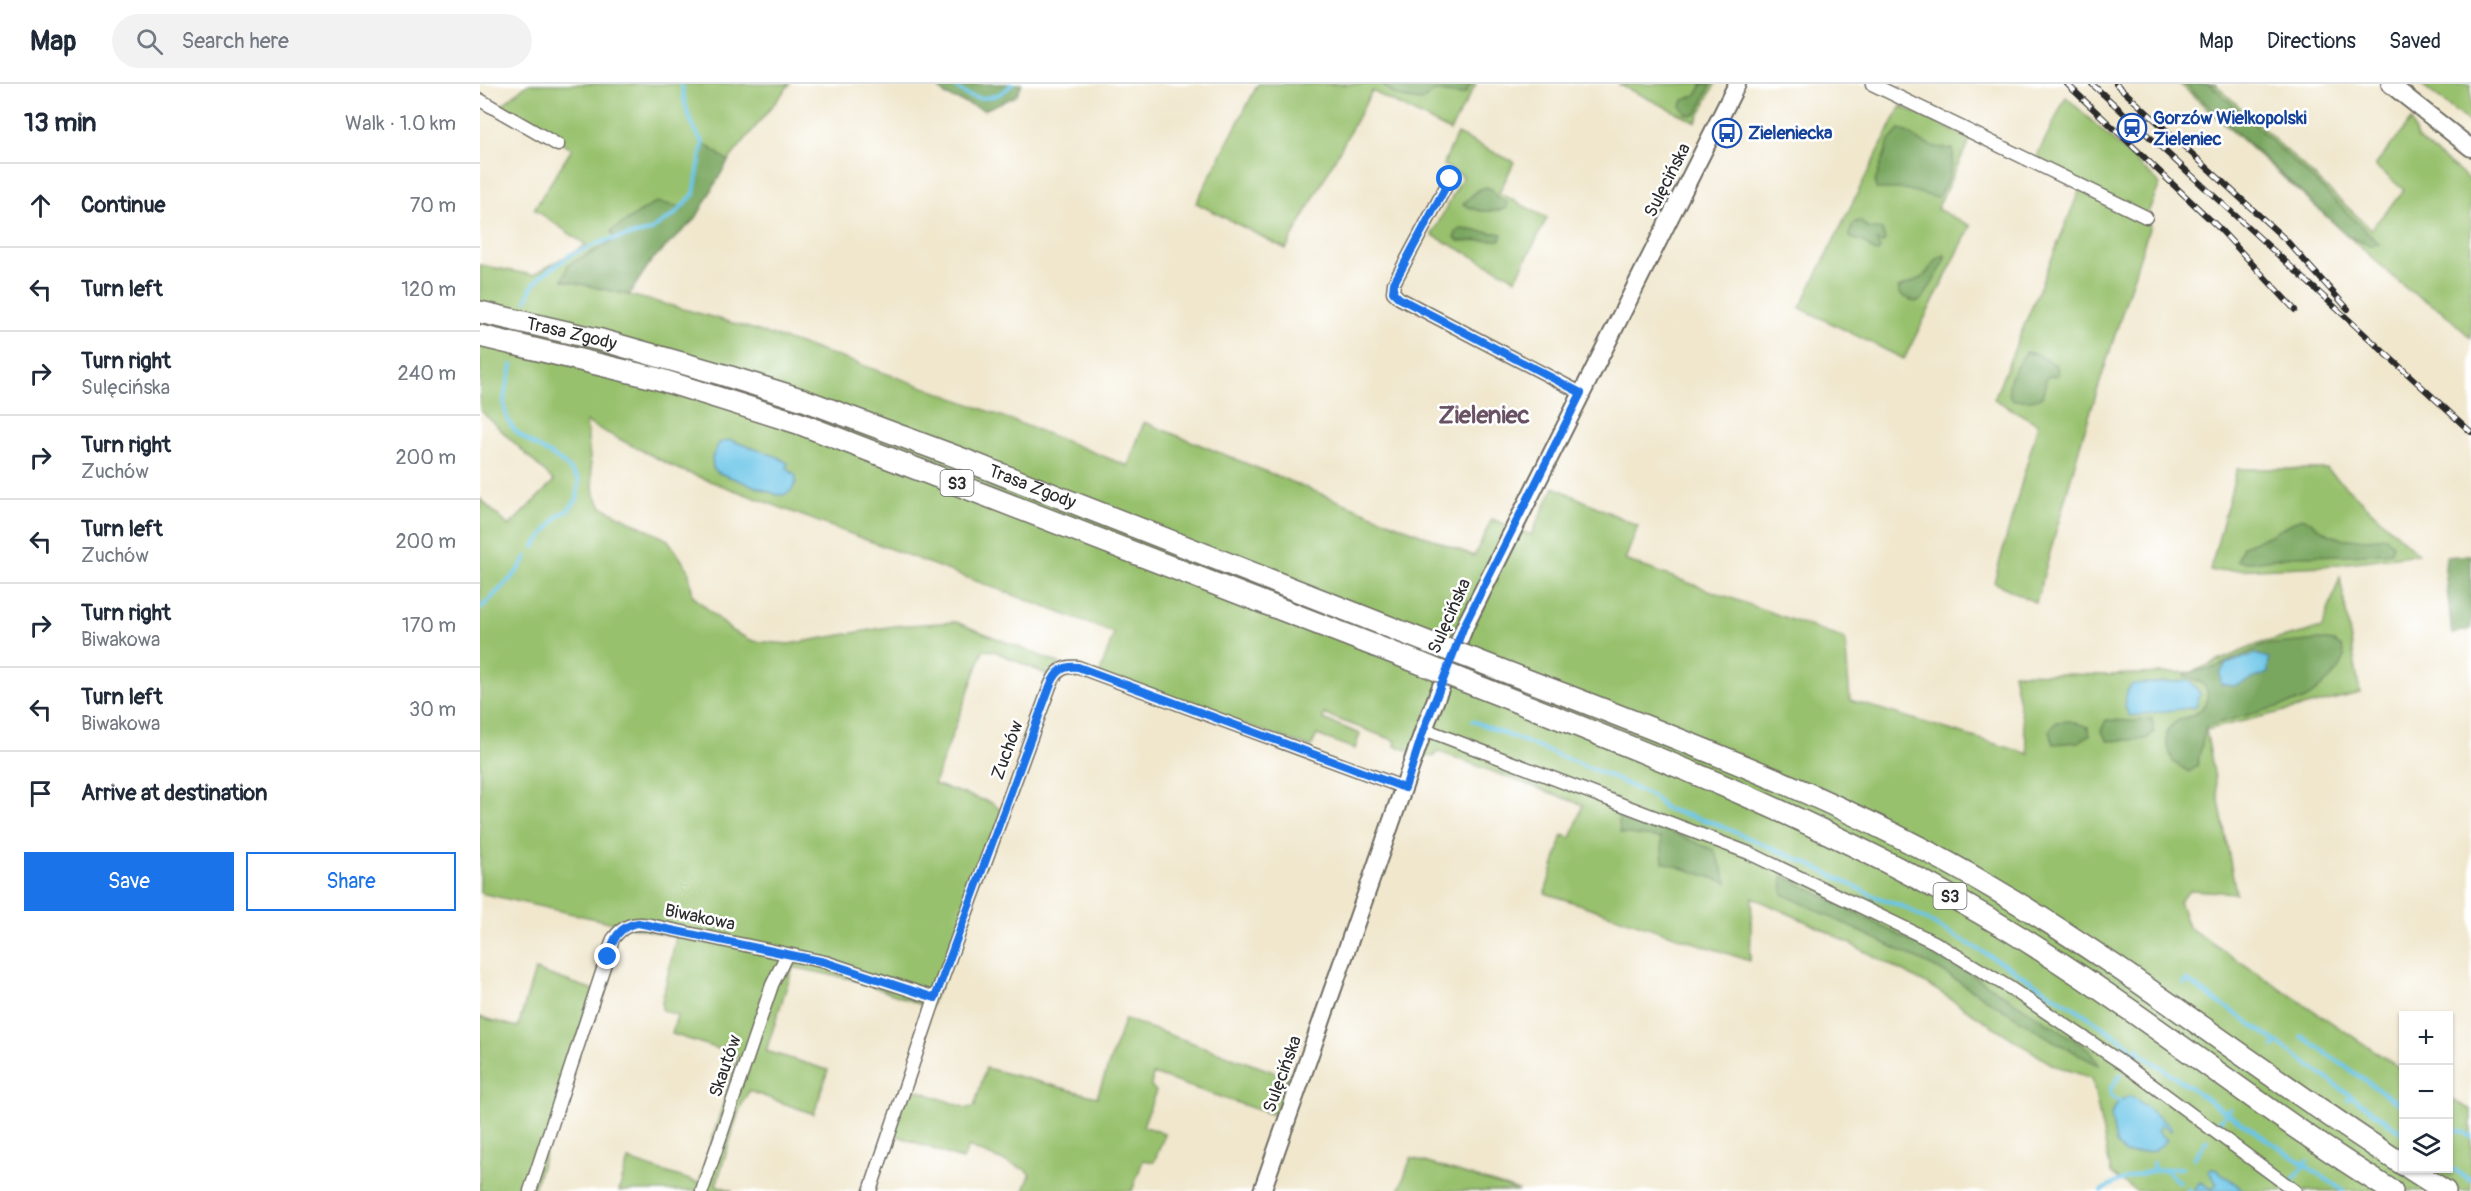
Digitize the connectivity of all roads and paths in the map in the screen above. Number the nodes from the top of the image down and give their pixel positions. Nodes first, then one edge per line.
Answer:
1 (1737, 84) edge
2 (1872, 84) edge
3 (2390, 84) edge
4 (480, 100) edge
5 (558, 145) dead end
6 (2471, 148) edge
7 (1450, 179) dead end
8 (2146, 217) dead end
9 (480, 312) edge
10 (480, 336) edge
11 (1581, 393) junction
12 (1424, 729) junction
13 (1405, 788) junction
14 (787, 954) junction
15 (935, 998) junction
16 (2399, 1162) edge
17 (2417, 1173) edge
18 (530, 1191) edge
19 (702, 1191) edge
20 (870, 1191) edge
21 (1262, 1191) edge
22 (2295, 1191) edge
23 (2392, 1191) edge
24 (2445, 1191) edge

1 - 11 street, Sulęcińska
2 - 8 street
3 - 6 street
4 - 5 street
7 - 11 street
9 - 16 highway, Trasa Zgody / S3, bridge
10 - 23 highway, Trasa Zgody / S3, bridge
11 - 12 street, Sulęcińska
12 - 13 street, Sulęcińska
12 - 22 street
13 - 15 street, Zuchów
13 - 21 street, Sulęcińska
14 - 15 street, Biwakowa
14 - 18 street, Biwakowa
14 - 19 street, Skautów
15 - 20 street, Zuchów
17 - 24 highway

